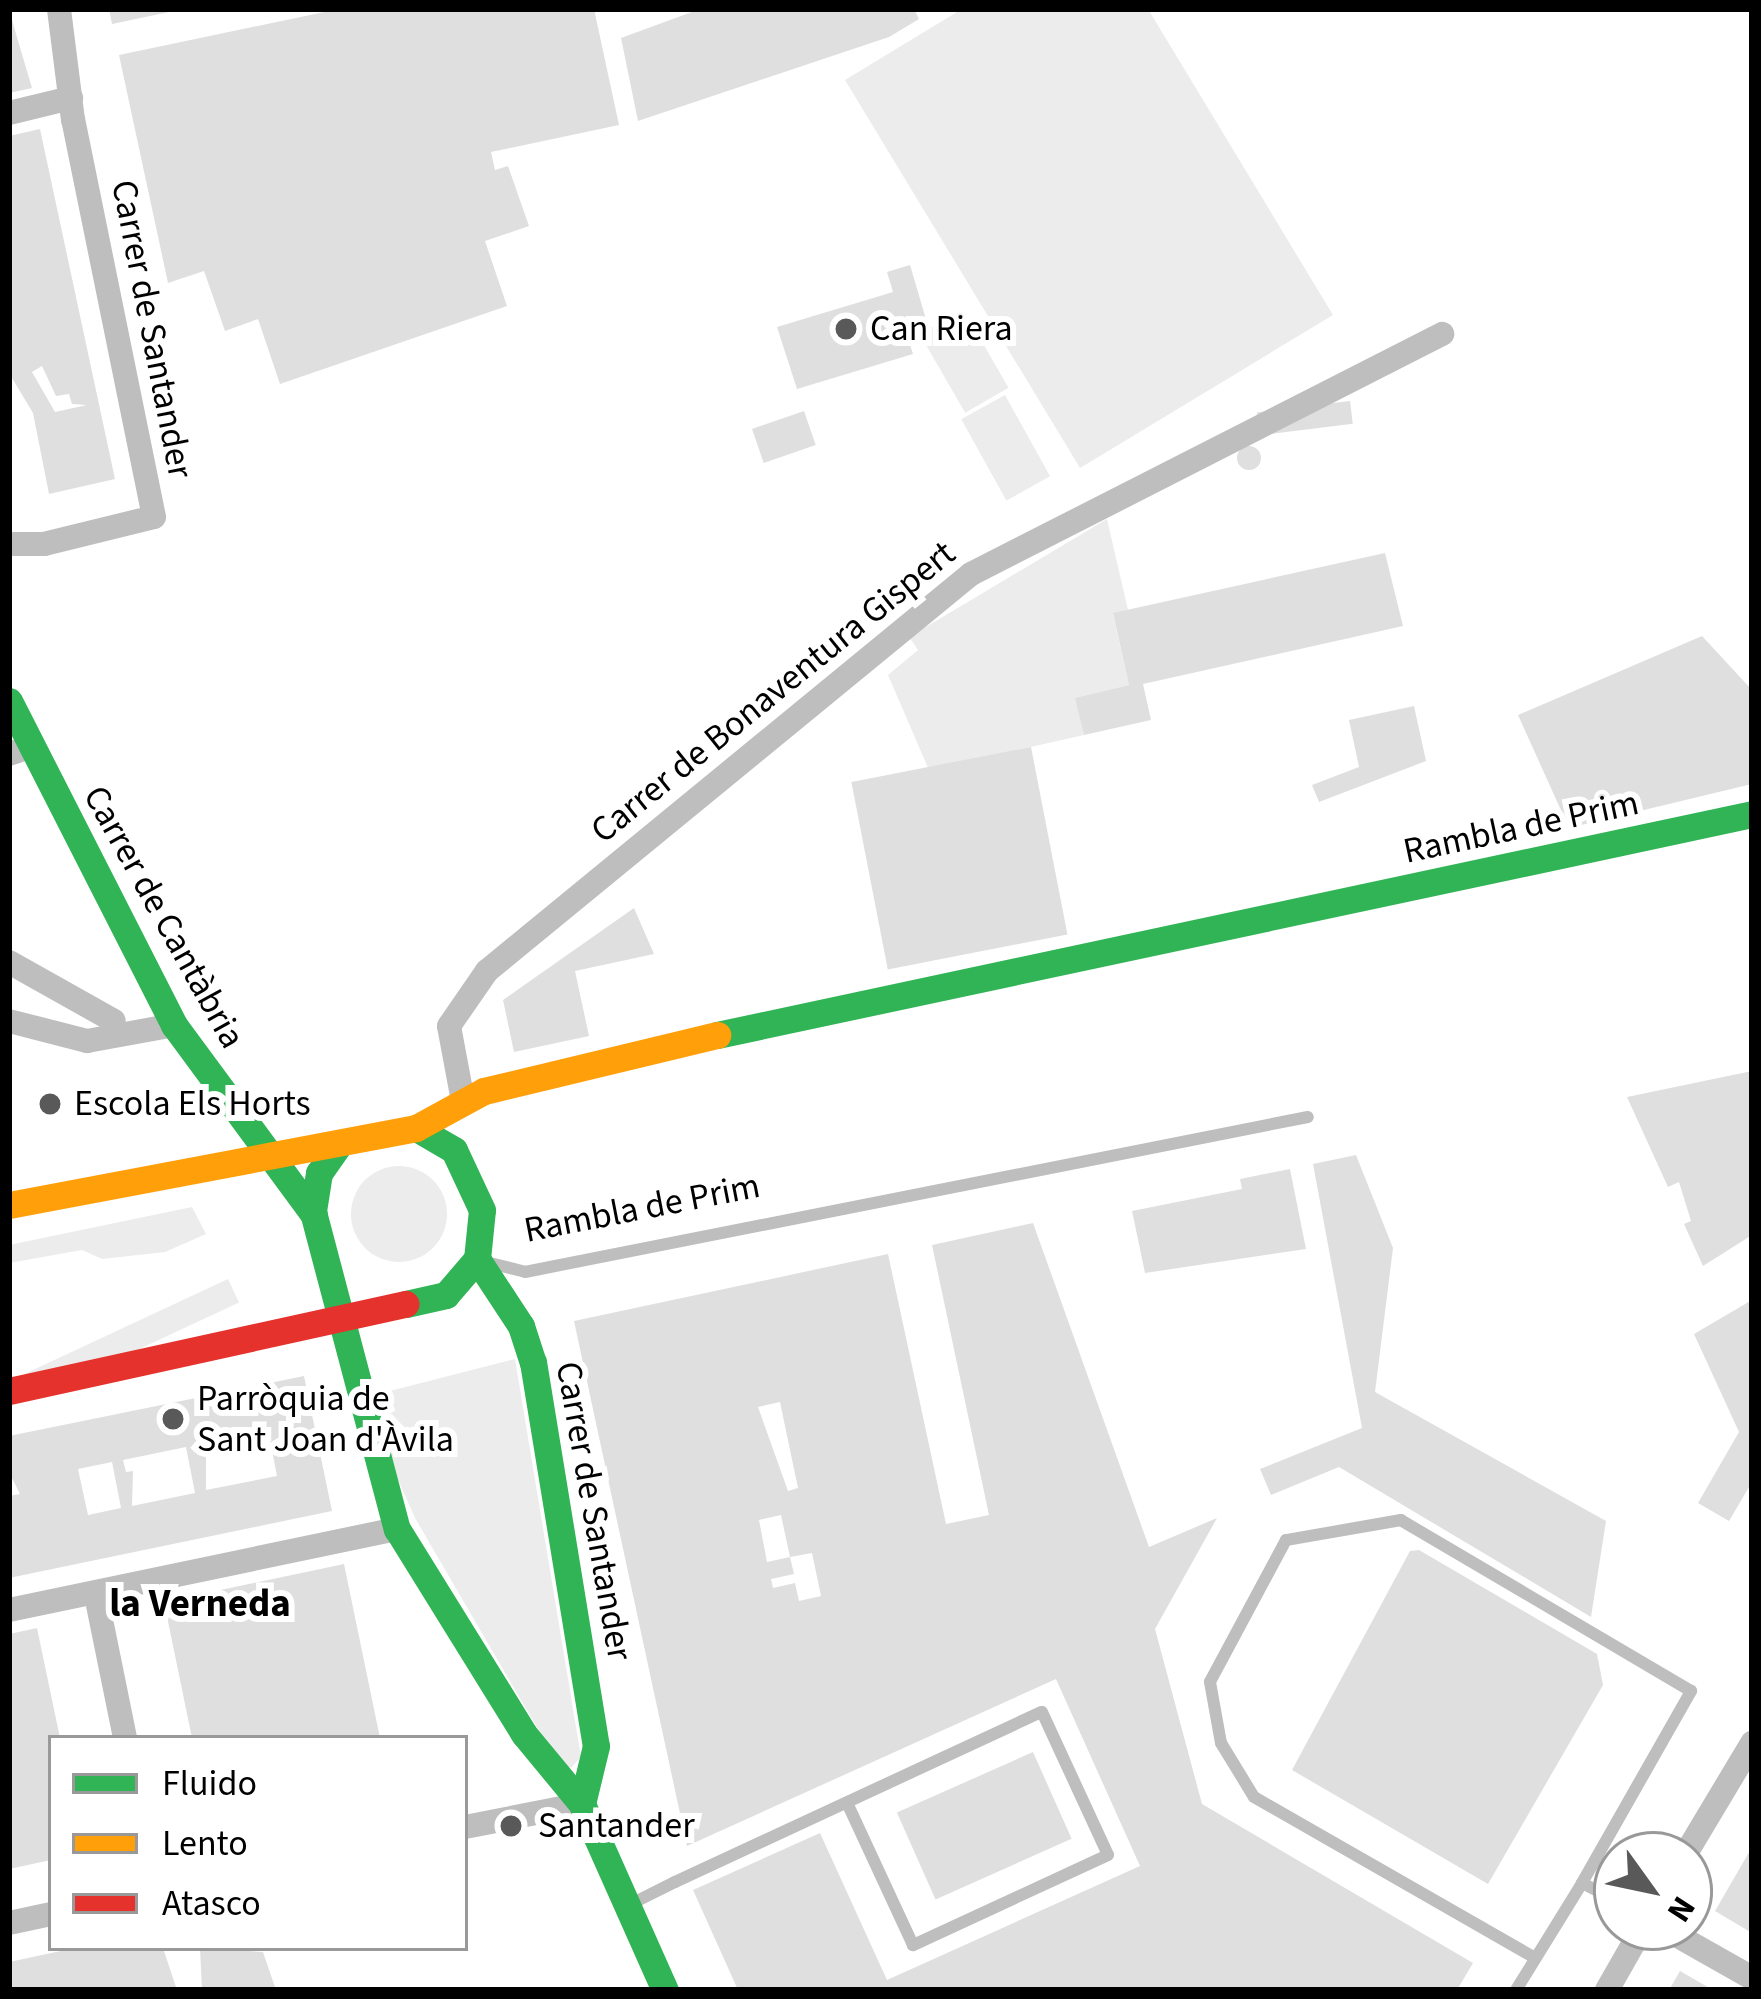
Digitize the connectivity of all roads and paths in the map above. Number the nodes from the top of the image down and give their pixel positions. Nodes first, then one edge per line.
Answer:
1 (59, 9) edge
2 (71, 98) junction
3 (9, 113) edge
4 (1442, 334) dead end
5 (9, 544) edge
6 (9, 701) edge
7 (20, 750) edge
8 (1752, 814) edge
9 (9, 962) edge
10 (9, 1021) edge
11 (114, 1021) dead end
12 (174, 1024) junction
13 (463, 1101) junction
14 (1307, 1117) dead end
15 (416, 1128) junction
16 (338, 1146) junction
17 (272, 1156) junction
18 (466, 1165) junction
19 (9, 1205) edge
20 (314, 1215) junction
21 (477, 1259) junction
22 (331, 1264) junction
23 (384, 1306) junction
24 (344, 1318) junction
25 (9, 1391) edge
26 (397, 1528) junction
27 (98, 1605) dead end
28 (9, 1610) edge
29 (124, 1735) edge
30 (1752, 1743) edge
31 (847, 1802) junction
32 (582, 1804) junction
33 (468, 1826) edge
34 (1699, 1831) edge
35 (1582, 1883) junction
36 (1593, 1889) edge
37 (627, 1905) junction
38 (48, 1915) edge
39 (9, 1923) edge
40 (1629, 1951) edge
41 (1704, 1951) edge
42 (1535, 1958) junction
43 (1752, 1978) edge
44 (665, 1990) edge
45 (1516, 1990) edge
46 (1607, 1990) edge

1 - 2 street, Carrer de Santander
2 - 3 street
2 - 5 street, Carrer de Santander
4 - 13 street, Carrer de Bonaventura Gispert
6 - 7 main road, Carrer de Cantàbria
7 - 12 main road, Carrer de Cantàbria
8 - 13 main road, Rambla de Prim
9 - 11 street
10 - 12 street
12 - 17 main road, Carrer de Cantàbria
13 - 15 main road, Rambla de Prim
13 - 18 main road
14 - 21 lane, Rambla de Prim
15 - 16 main road
15 - 18 main road
16 - 17 main road
16 - 20 main road
17 - 19 main road
17 - 20 main road, Carrer de Cantàbria
18 - 21 main road
20 - 22 main road
21 - 23 main road, Rambla de Prim
21 - 32 main road, Carrer de Santander
22 - 23 main road
22 - 24 main road
23 - 24 main road, Rambla de Prim
24 - 25 main road, Rambla de Prim
24 - 26 main road
26 - 28 street
26 - 32 main road
27 - 29 street
30 - 34 street
31 - 31 lane
31 - 37 lane
32 - 33 street
32 - 37 main road
35 - 36 lane
35 - 42 lane
35 - 42 lane
37 - 44 main road
38 - 39 street
40 - 46 street
41 - 43 street
42 - 45 lane

